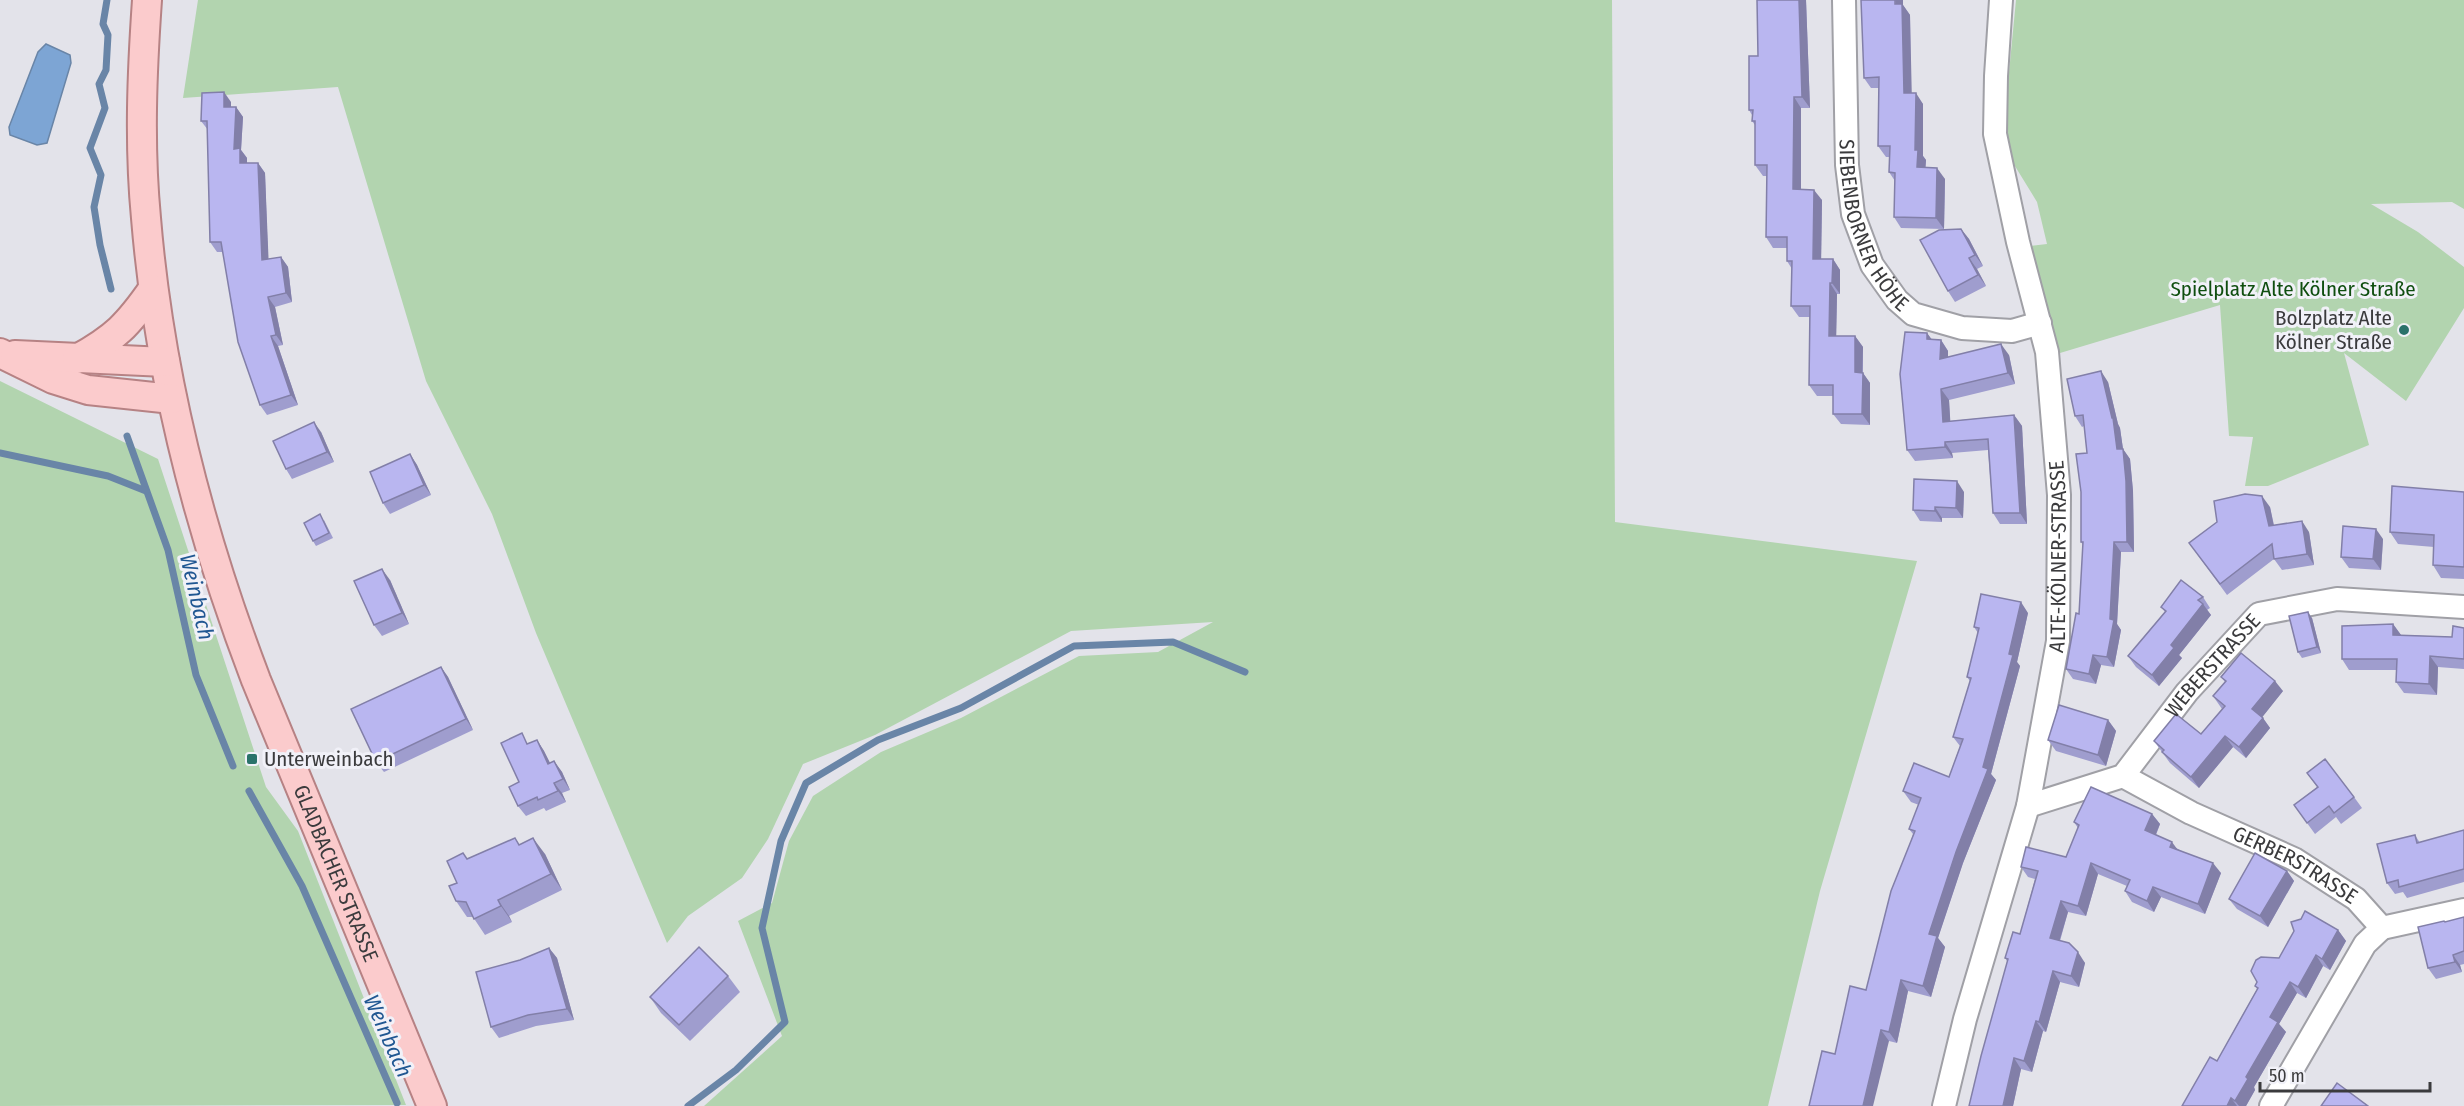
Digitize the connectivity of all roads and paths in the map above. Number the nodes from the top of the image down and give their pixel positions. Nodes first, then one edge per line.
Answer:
1 (147, 0) edge
2 (1844, 0) edge
3 (2001, 0) edge
4 (153, 289) junction
5 (2040, 322) junction
6 (2, 354) edge
7 (77, 359) junction
8 (165, 362) junction
9 (172, 399) junction
10 (2464, 607) edge
11 (2123, 776) junction
12 (2028, 806) junction
13 (2464, 910) edge
14 (2382, 928) junction
15 (432, 1106) edge
16 (1944, 1106) edge
17 (2271, 1106) edge

1 - 4 main road, GLADBACHER STRASSE
2 - 5 street, SIEBENBORNER HÖHE
3 - 5 street, ALTE-KÖLNER-STRASSE
4 - 7 main road
4 - 8 main road, GLADBACHER STRASSE
5 - 12 street, ALTE-KÖLNER-STRASSE
6 - 7 main road
6 - 9 main road
7 - 8 main road
8 - 9 main road, GLADBACHER STRASSE
9 - 15 main road, GLADBACHER STRASSE
10 - 11 street, WEBERSTRASSE
11 - 12 street
11 - 14 street, GERBERSTRASSE
12 - 16 street, ALTE-KÖLNER-STRASSE
13 - 14 street
14 - 17 street

